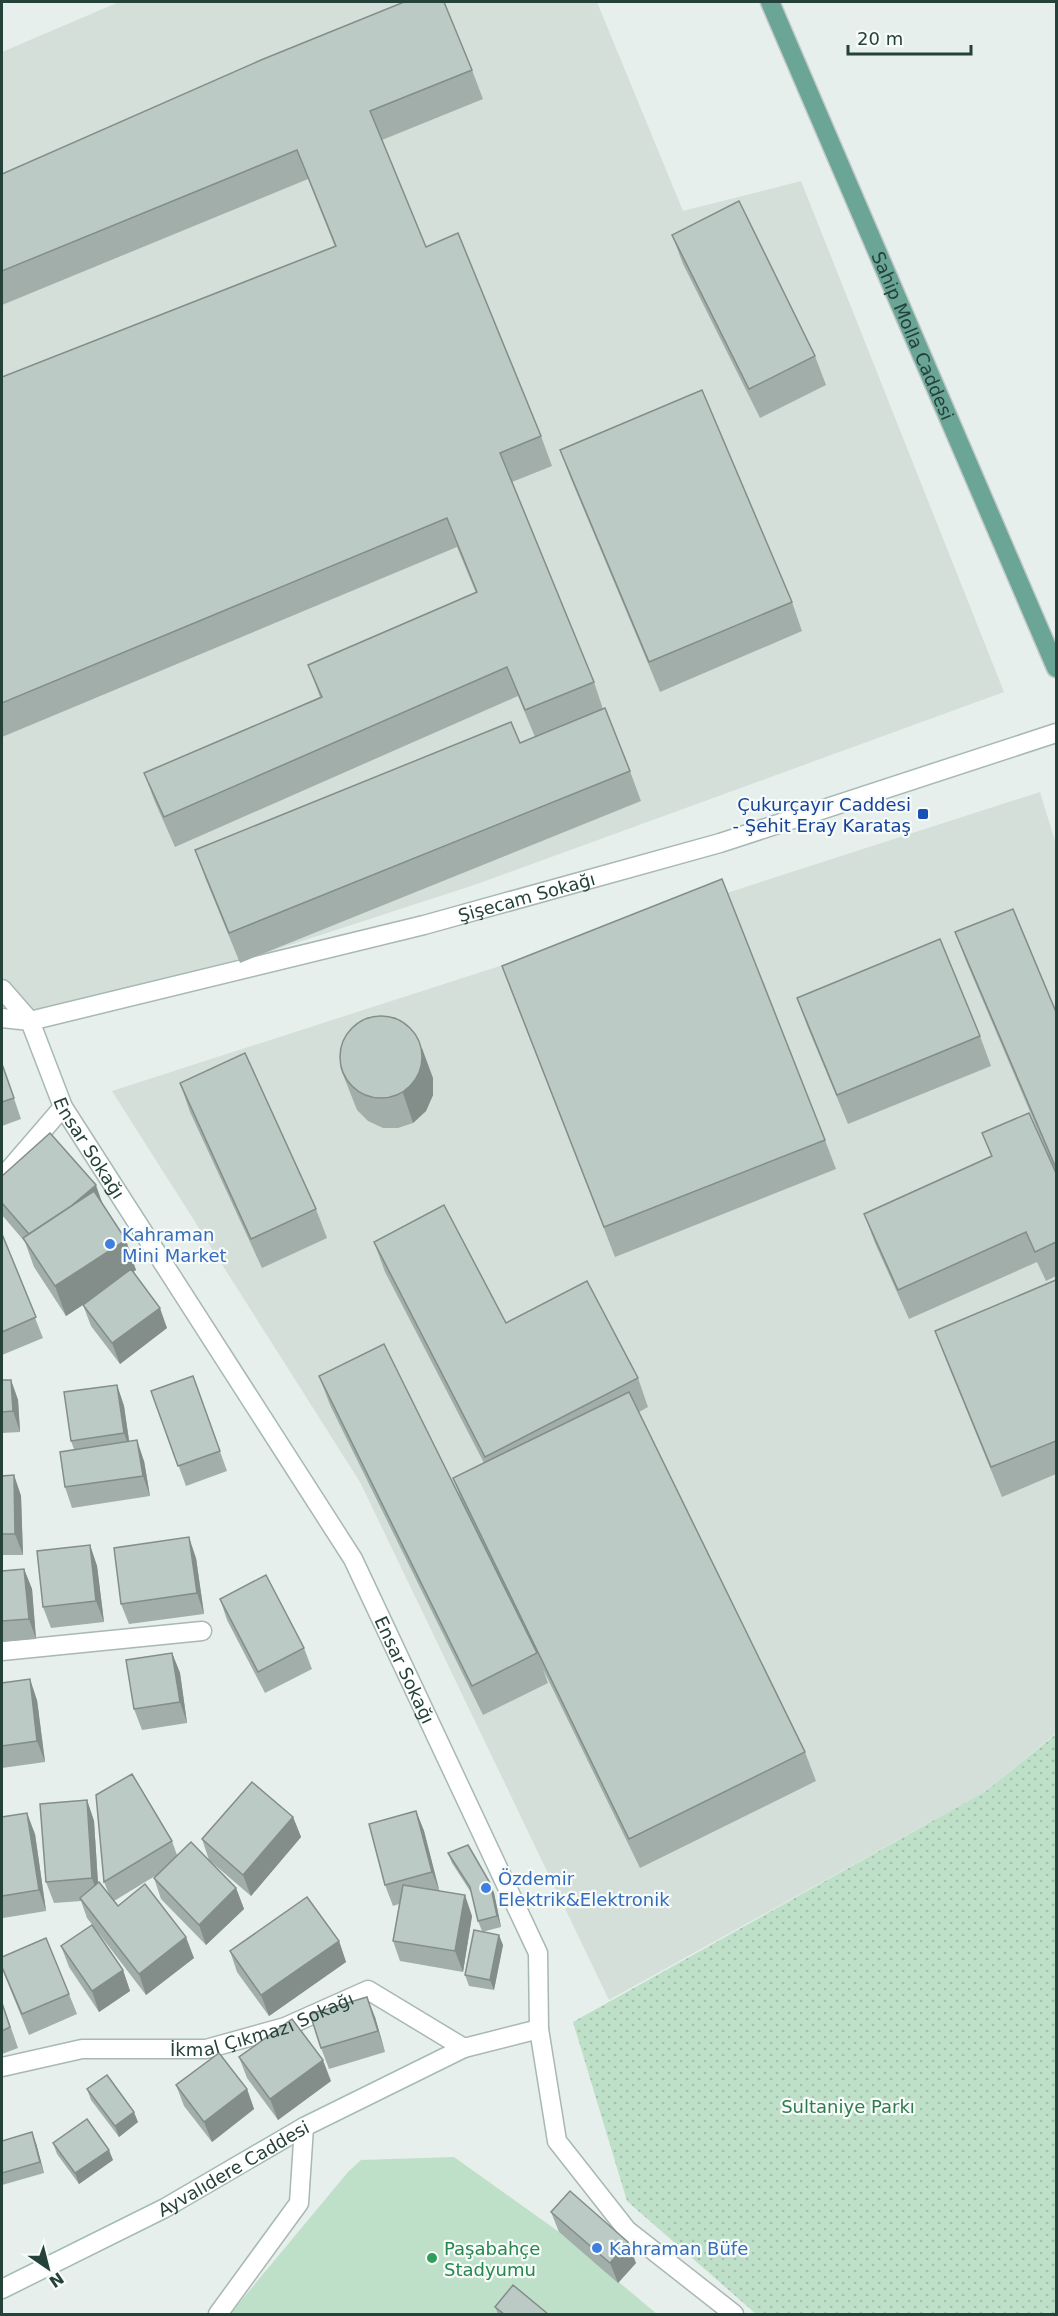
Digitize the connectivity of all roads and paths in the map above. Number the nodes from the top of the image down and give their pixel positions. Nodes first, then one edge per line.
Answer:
1 (770, 2) edge
2 (1056, 668) edge
3 (1056, 733) edge
4 (2, 988) edge
5 (2, 1018) edge
6 (30, 1021) junction
7 (63, 1107) junction
8 (2, 1178) edge
9 (202, 1631) dead end
10 (2, 1651) edge
11 (539, 2029) junction
12 (464, 2048) junction
13 (2, 2067) edge
14 (304, 2127) junction
15 (2, 2289) edge
16 (218, 2314) edge
17 (734, 2314) edge

1 - 2 main road, Sahip Molla Caddesi
3 - 6 street, Şişecam Sokağı
4 - 6 street
5 - 6 street, Şişecam Sokağı
6 - 7 street, Ensar Sokağı
7 - 8 street
7 - 11 street, Ensar Sokağı
9 - 10 street
11 - 12 street
11 - 17 street, Ensar Sokağı
12 - 13 street, İkmal Çıkmazı Sokağı
12 - 14 street, Ayvalıdere Caddesi
14 - 15 street, Ayvalıdere Caddesi
14 - 16 street

